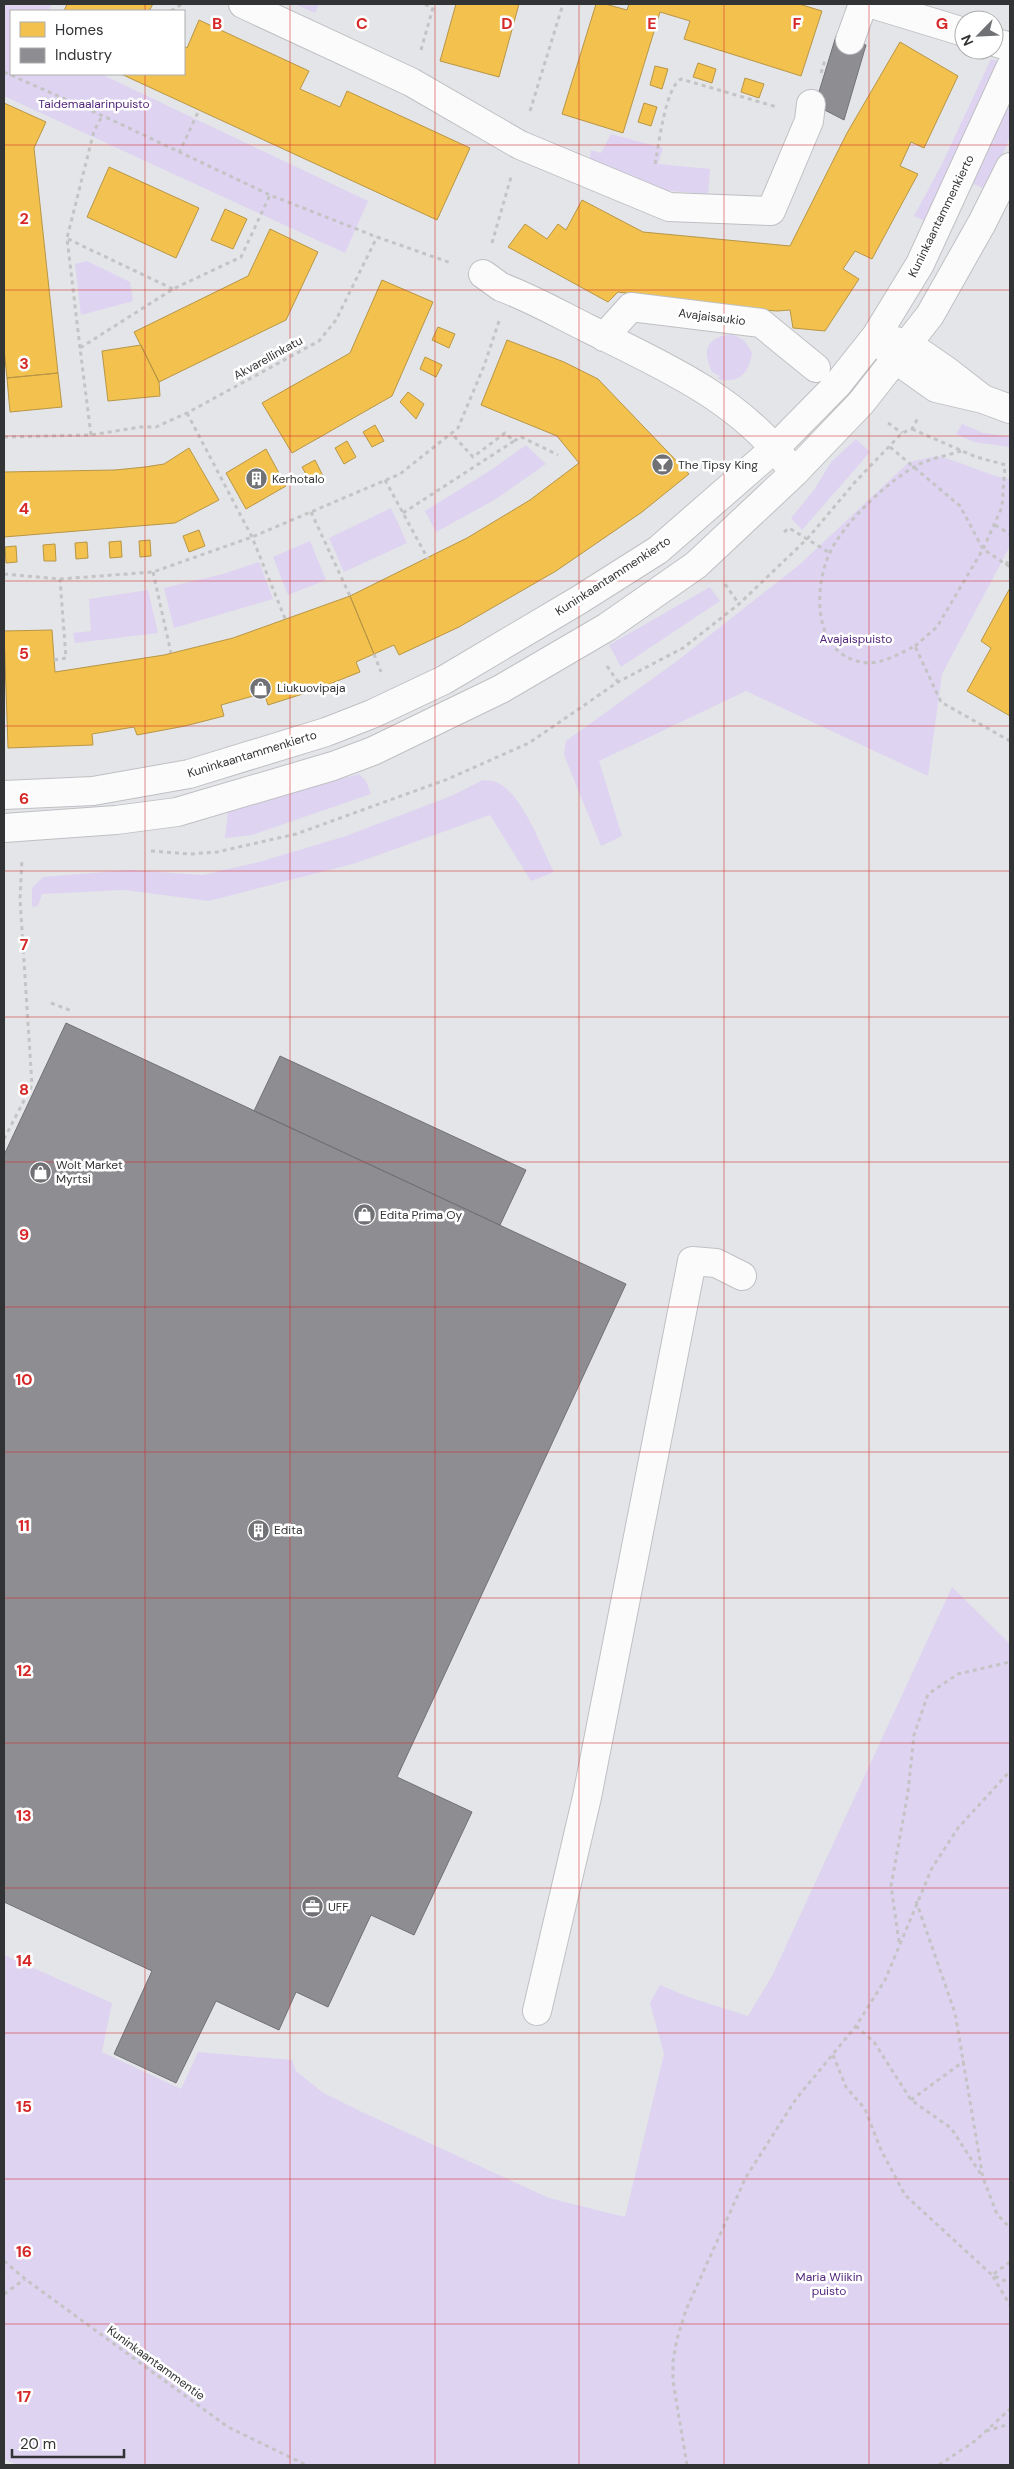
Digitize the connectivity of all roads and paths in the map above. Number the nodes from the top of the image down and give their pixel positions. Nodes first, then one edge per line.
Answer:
1 (243, 4) edge
2 (425, 4) edge
3 (434, 4) edge
4 (863, 4) edge
5 (872, 4) edge
6 (433, 9) junction
7 (954, 29) edge
8 (850, 40) dead end
9 (1010, 68) edge
10 (11, 75) edge
11 (411, 82) junction
12 (811, 104) dead end
13 (773, 106) dead end
14 (199, 110) dead end
15 (102, 116) junction
16 (179, 153) junction
17 (1010, 167) edge
18 (270, 195) junction
19 (649, 199) junction
20 (377, 237) junction
21 (67, 238) junction
22 (483, 274) joint
23 (173, 289) junction
24 (510, 290) junction
25 (876, 336) junction
26 (604, 337) junction
27 (80, 348) junction
28 (901, 351) junction
29 (816, 368) dead end
30 (1010, 409) edge
31 (187, 413) junction
32 (912, 429) dead end
33 (452, 434) junction
34 (91, 436) junction
35 (4, 437) edge
36 (768, 440) junction
37 (514, 441) junction
38 (890, 447) dead end
39 (961, 451) junction
40 (558, 455) dead end
41 (1005, 465) junction
42 (915, 466) junction
43 (1010, 466) edge
44 (794, 473) junction
45 (385, 480) junction
46 (311, 512) junction
47 (403, 513) junction
48 (995, 525) junction
49 (1010, 534) edge
50 (779, 536) dead end
51 (252, 537) junction
52 (983, 549) junction
53 (830, 553) junction
54 (1010, 557) edge
55 (428, 559) dead end
56 (1006, 564) junction
57 (1010, 567) edge
58 (152, 572) junction
59 (4, 574) edge
60 (732, 578) dead end
61 (60, 579) junction
62 (350, 596) dead end
63 (739, 604) dead end
64 (286, 621) dead end
65 (915, 646) junction
66 (171, 653) dead end
67 (374, 654) dead end
68 (54, 660) dead end
69 (383, 675) dead end
70 (1010, 741) edge
71 (4, 795) edge
72 (4, 828) edge
73 (22, 858) dead end
74 (51, 1003) dead end
75 (72, 1010) dead end
76 (4, 1139) edge
77 (742, 1276) dead end
78 (1010, 1662) edge
79 (1010, 1771) edge
80 (916, 1900) junction
81 (899, 1943) junction
82 (537, 2011) dead end
83 (856, 2026) junction
84 (833, 2054) junction
85 (964, 2061) junction
86 (912, 2100) junction
87 (983, 2178) junction
88 (1010, 2228) edge
89 (4, 2261) edge
90 (1010, 2262) edge
91 (992, 2275) junction
92 (25, 2279) junction
93 (1010, 2283) edge
94 (4, 2294) edge
95 (1010, 2304) edge
96 (1010, 2409) edge
97 (1010, 2424) edge
98 (986, 2431) junction
99 (306, 2465) edge
100 (687, 2465) edge
101 (939, 2465) edge

1 - 11 street
2 - 6 path
3 - 6 path
4 - 8 street
5 - 7 street
6 - 11 path
9 - 25 street, Kuninkaantammenkierto
10 - 15 path
11 - 19 street
12 - 19 street
13 - 19 path
14 - 16 path
15 - 16 path
15 - 21 path
16 - 18 path
17 - 28 street
18 - 20 path
18 - 23 path
20 - 22 path
20 - 31 path, Akvarellinkatu
21 - 23 path
21 - 27 path
22 - 24 street
23 - 27 path
24 - 26 street
24 - 33 path
25 - 28 street
25 - 36 street, Kuninkaantammenkierto
26 - 29 street, Avajaisaukio
26 - 36 street
27 - 34 path
28 - 30 street
28 - 44 street
31 - 34 path, Akvarellinkatu
31 - 51 path
32 - 39 path
33 - 37 path
33 - 45 path
34 - 35 path, Akvarellinkatu
36 - 44 street
36 - 71 street, Kuninkaantammenkierto
37 - 40 path
37 - 47 path
38 - 42 path
39 - 41 path
39 - 42 path
41 - 43 path
41 - 48 path
42 - 52 path
42 - 53 path
44 - 72 street
45 - 46 path
45 - 47 path
46 - 51 path
46 - 62 path
47 - 55 path
48 - 49 path
48 - 52 path
50 - 53 path
51 - 58 path
51 - 64 path
52 - 56 path
52 - 65 path
53 - 65 path
54 - 56 path
56 - 57 path
58 - 61 path
58 - 66 path
59 - 61 path
60 - 63 path
61 - 68 path
65 - 70 path
67 - 69 path
73 - 76 path
74 - 75 path
77 - 82 street
78 - 81 path
79 - 80 path
80 - 81 path
80 - 85 path
81 - 83 path
83 - 84 path
83 - 86 path
84 - 91 path
84 - 100 path
85 - 86 path
85 - 87 path
86 - 87 path
87 - 88 path
89 - 92 path, Kuninkaantammentie
90 - 91 path
91 - 93 path
91 - 95 path
92 - 94 path
92 - 99 path, Kuninkaantammentie
96 - 98 path
97 - 98 path
98 - 101 path

